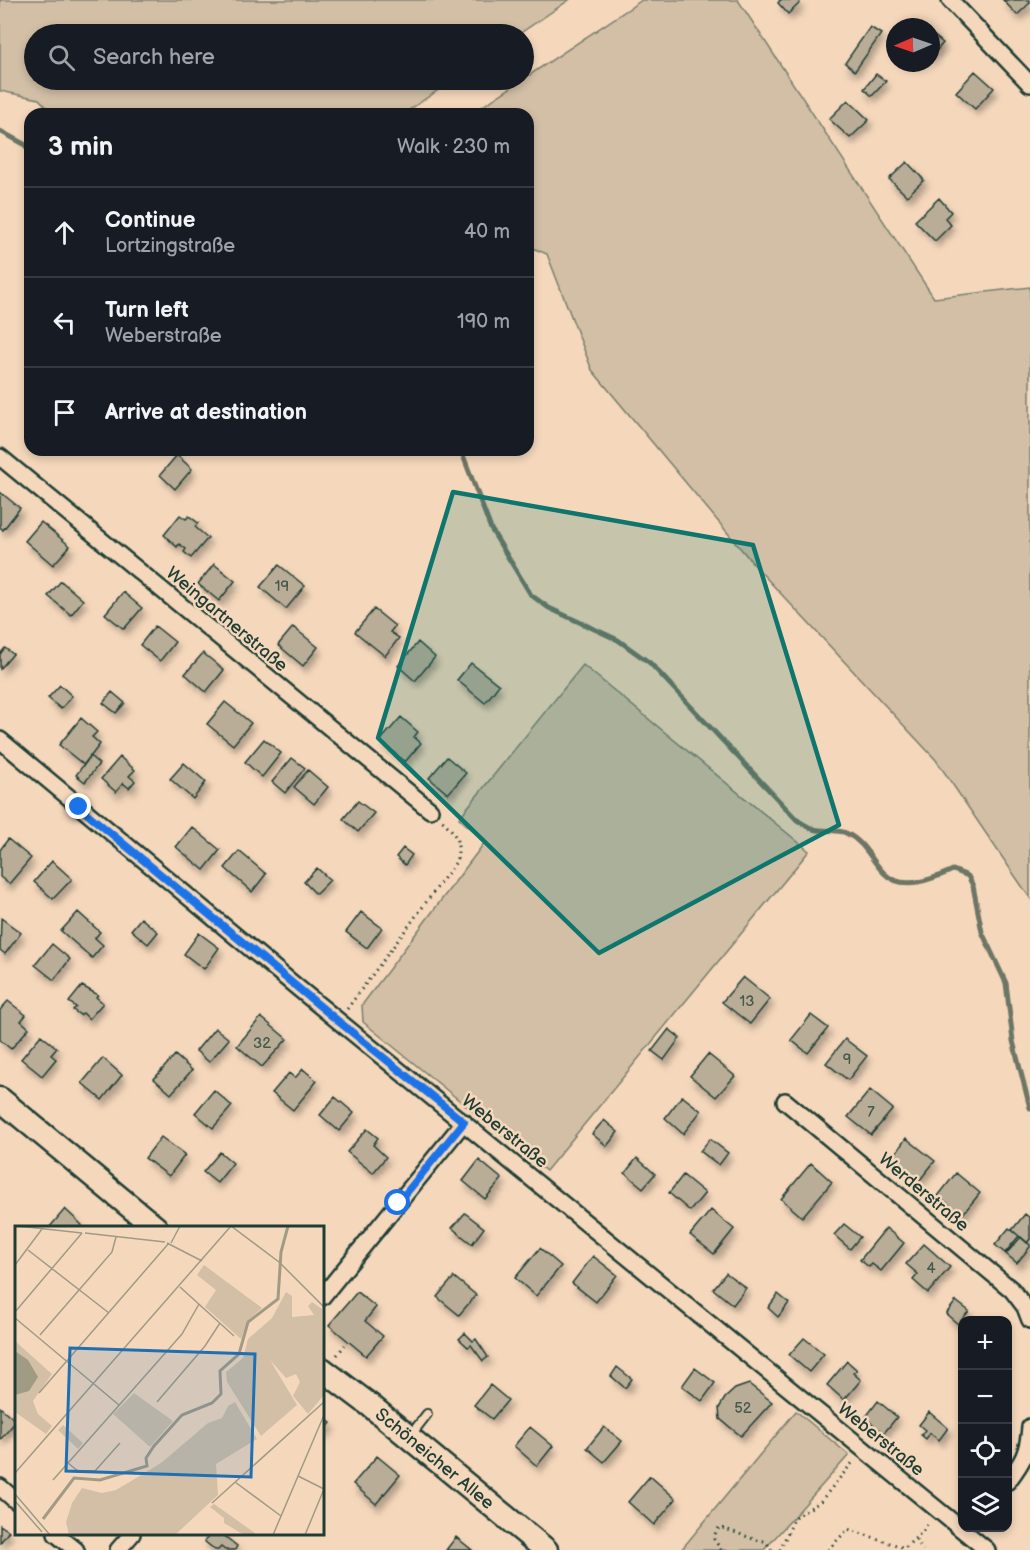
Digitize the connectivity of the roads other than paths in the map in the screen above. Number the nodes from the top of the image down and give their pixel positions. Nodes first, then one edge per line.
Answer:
1 (950, 0) edge
2 (1030, 84) edge
3 (0, 458) edge
4 (0, 740) edge
5 (430, 810) road end
6 (0, 1099) edge
7 (785, 1101) dead end
8 (464, 1122) junction
9 (155, 1226) edge
10 (324, 1295) edge
11 (1030, 1320) edge
12 (328, 1364) edge
13 (428, 1414) dead end
14 (1030, 1428) edge
15 (409, 1437) junction
16 (1010, 1478) edge
17 (0, 1487) edge
18 (15, 1500) edge
19 (958, 1522) edge
20 (971, 1532) edge
21 (58, 1535) edge
22 (130, 1535) edge
23 (76, 1550) edge
24 (118, 1550) edge
25 (546, 1550) edge
26 (987, 1550) edge

1 - 2 street
3 - 5 street, Weingartnerstraße
4 - 8 street, Weberstraße
6 - 9 street
7 - 11 street, Werderstraße
8 - 10 street
8 - 19 street, Weberstraße
12 - 15 street, Schöneicher Allee
13 - 15 lane
14 - 16 street
15 - 25 street, Schöneicher Allee
17 - 18 street
20 - 26 street, Weberstraße
21 - 23 street
22 - 24 street

